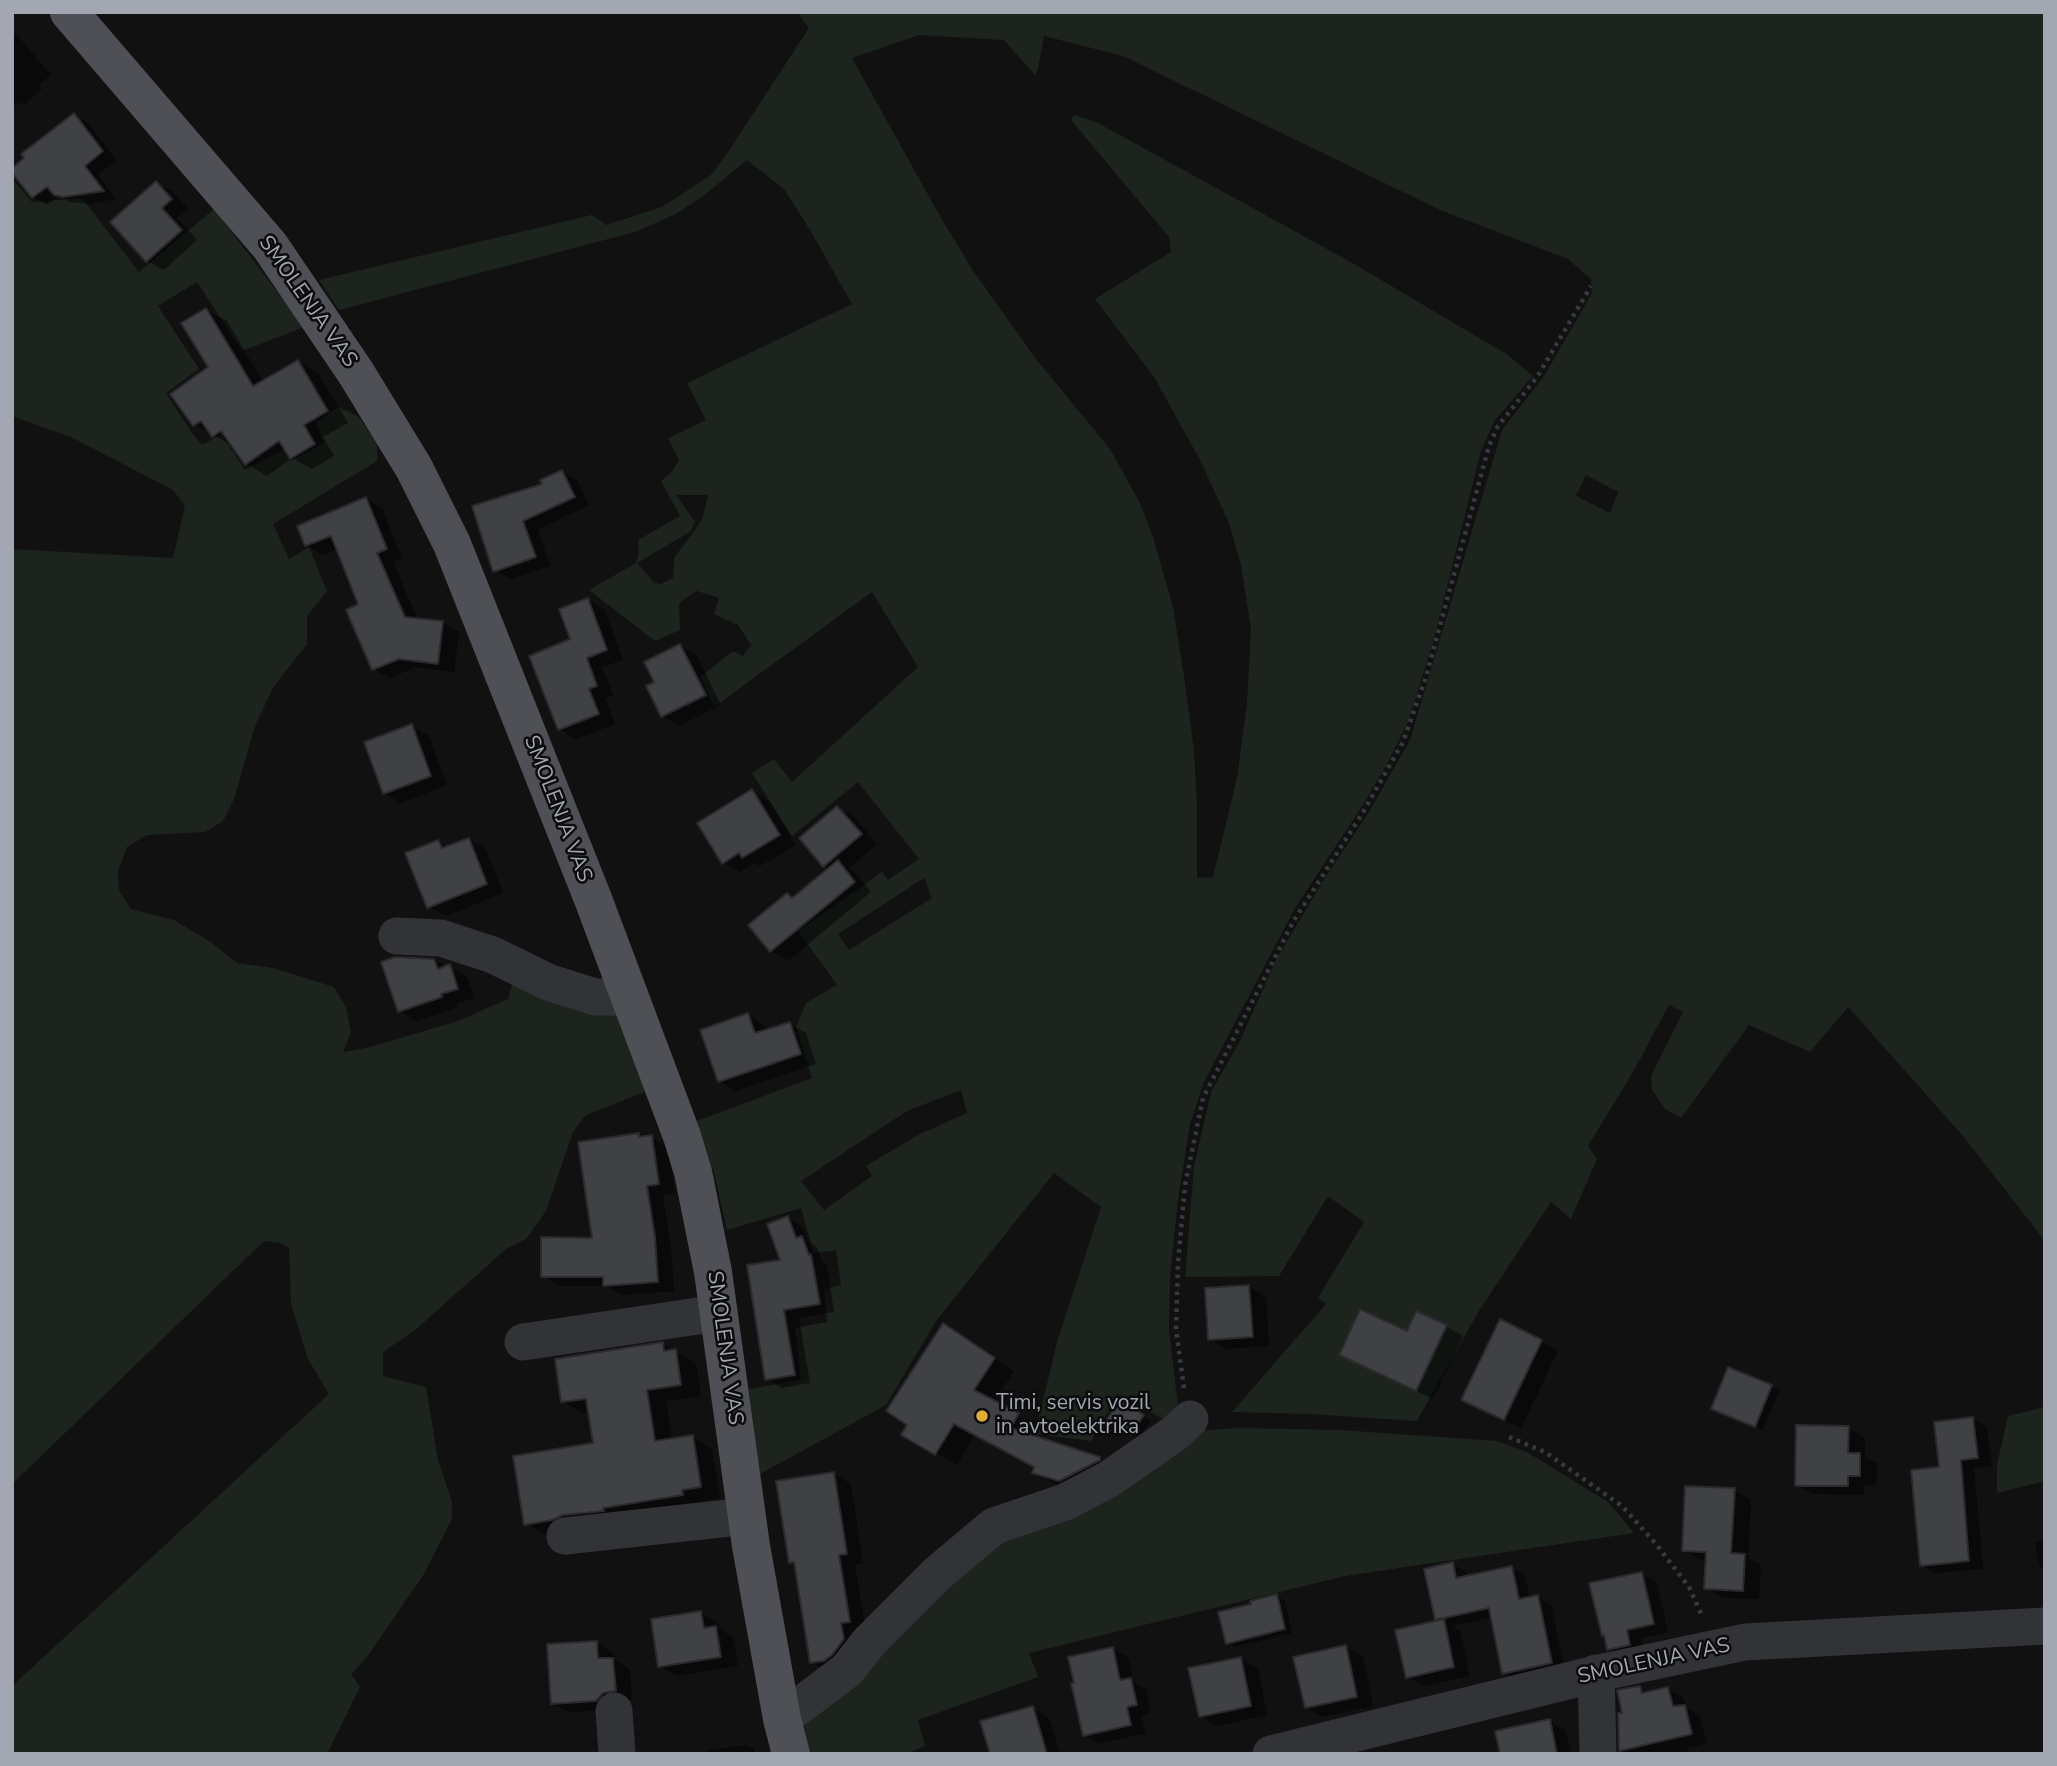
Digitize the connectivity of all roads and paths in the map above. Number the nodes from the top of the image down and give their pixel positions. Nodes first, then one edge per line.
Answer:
1 (69, 12) edge
2 (1591, 286) dead end
3 (397, 936) dead end
4 (629, 997) junction
5 (718, 1313) junction
6 (523, 1342) dead end
7 (1190, 1419) joint
8 (1509, 1437) dead end
9 (747, 1516) junction
10 (565, 1536) dead end
11 (2045, 1626) edge
12 (1717, 1648) junction
13 (1597, 1673) junction
14 (614, 1711) dead end
15 (787, 1736) edge
16 (1294, 1751) edge
17 (617, 1754) edge
18 (1598, 1754) edge

1 - 4 main road, SMOLENJA VAS
2 - 7 path
3 - 4 street
4 - 5 main road, SMOLENJA VAS
5 - 6 street
5 - 9 main road, SMOLENJA VAS
7 - 15 street, SMOLENJA VAS
8 - 12 path
9 - 10 street
9 - 15 main road, SMOLENJA VAS
11 - 12 street, SMOLENJA VAS
12 - 13 street, SMOLENJA VAS
13 - 16 street, SMOLENJA VAS
13 - 18 street
14 - 17 street

